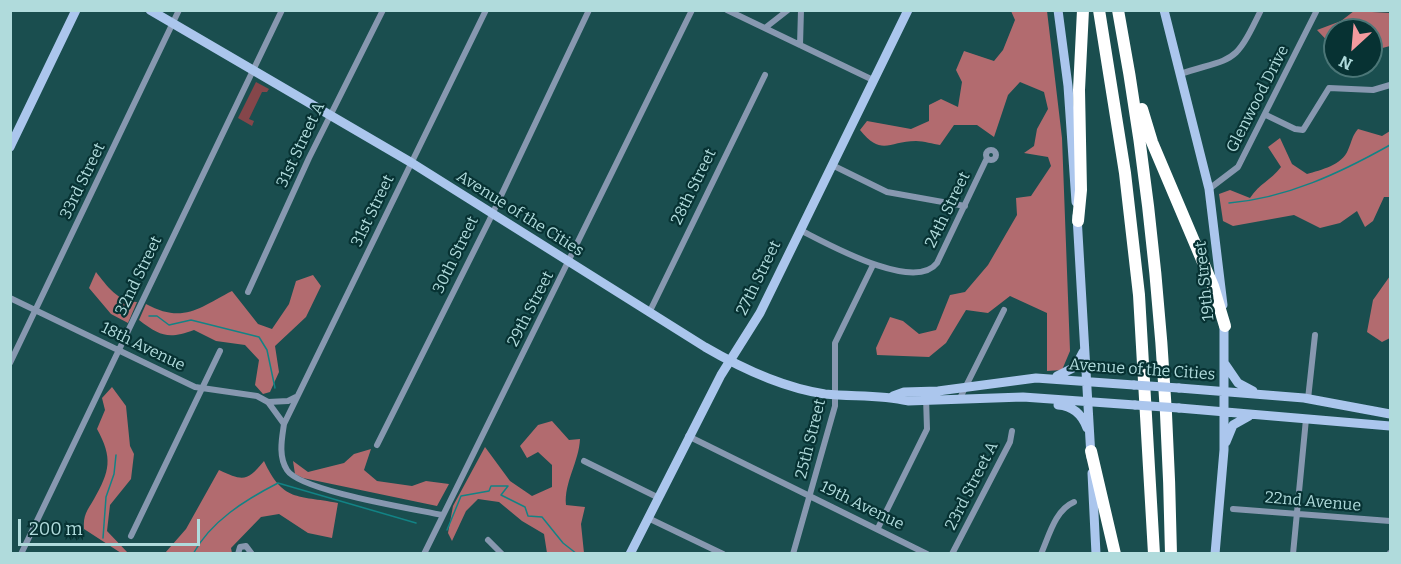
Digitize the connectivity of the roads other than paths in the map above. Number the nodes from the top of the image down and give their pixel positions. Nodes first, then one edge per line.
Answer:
1 (76, 10) edge
2 (150, 10) edge
3 (179, 10) edge
4 (282, 10) edge
5 (383, 10) edge
6 (486, 10) edge
7 (589, 10) edge
8 (692, 10) edge
9 (727, 10) edge
10 (788, 10) edge
11 (801, 10) edge
12 (908, 10) edge
13 (1059, 10) edge
14 (1083, 10) edge
15 (1099, 10) edge
16 (1118, 10) edge
17 (1164, 10) edge
18 (1261, 10) edge
19 (1317, 10) edge
20 (173, 24) junction
21 (765, 28) junction
22 (1124, 40) junction
23 (800, 45) junction
24 (252, 71) junction
25 (1180, 74) junction
26 (765, 75) dead end
27 (873, 80) junction
28 (1390, 85) edge
29 (1266, 115) junction
30 (330, 116) junction
31 (10, 147) edge
32 (987, 158) dead end
33 (412, 163) junction
34 (832, 165) junction
35 (1209, 189) junction
36 (965, 206) junction
37 (492, 214) junction
38 (1078, 220) junction
39 (800, 230) junction
40 (569, 263) junction
41 (873, 265) junction
42 (249, 292) dead end
43 (10, 298) edge
44 (36, 310) junction
45 (1004, 310) dead end
46 (649, 313) junction
47 (1225, 326) junction
48 (1316, 335) dead end
49 (118, 350) junction
50 (1084, 350) junction
51 (220, 351) dead end
52 (730, 361) junction
53 (10, 363) edge
54 (1224, 363) junction
55 (1045, 378) junction
56 (1086, 381) junction
57 (965, 387) junction
58 (202, 389) junction
59 (1223, 391) junction
60 (1258, 393) junction
61 (836, 395) junction
62 (926, 396) junction
63 (297, 397) junction
64 (960, 398) junction
65 (1308, 399) junction
66 (268, 402) junction
67 (1088, 402) junction
68 (1222, 412) junction
69 (1390, 414) edge
70 (1258, 415) junction
71 (1306, 419) junction
72 (284, 424) junction
73 (1390, 426) edge
74 (1012, 431) dead end
75 (688, 436) junction
76 (377, 445) dead end
77 (1090, 446) junction
78 (1224, 450) junction
79 (584, 461) dead end
80 (811, 496) junction
81 (657, 497) junction
82 (1074, 502) dead end
83 (1233, 509) dead end
84 (1297, 513) junction
85 (442, 515) junction
86 (648, 518) junction
87 (1390, 522) edge
88 (878, 528) junction
89 (131, 536) dead end
90 (488, 540) dead end
91 (21, 554) edge
92 (238, 554) edge
93 (252, 554) edge
94 (424, 554) edge
95 (502, 554) edge
96 (630, 554) edge
97 (723, 554) edge
98 (793, 554) edge
99 (927, 554) edge
100 (952, 554) edge
101 (1041, 554) edge
102 (1096, 554) edge
103 (1115, 554) edge
104 (1154, 554) edge
105 (1171, 554) edge
106 (1215, 554) edge
107 (1293, 554) edge

1 - 31 main road
2 - 20 main road, Avenue of the Cities
3 - 20 street, 33rd Street
4 - 24 street, 32nd Street
5 - 30 street, 31st Street A
6 - 33 street, 31st Street
7 - 37 street, 30th Street
8 - 40 street, 29th Street
9 - 21 street
10 - 21 street
11 - 23 street
12 - 27 main road, 27th Street
13 - 38 main road
14 - 38 highway
15 - 104 highway
16 - 22 highway
17 - 25 main road, 19th Street
18 - 25 street
19 - 29 street, Glenwood Drive
20 - 24 main road, Avenue of the Cities
20 - 44 street, 33rd Street
21 - 23 street
22 - 47 highway
22 - 105 highway
23 - 27 street
24 - 30 main road, Avenue of the Cities
24 - 49 street, 32nd Street
25 - 35 main road, 19th Street
26 - 46 street, 28th Street
27 - 34 main road, 27th Street
28 - 29 street
29 - 35 street, Glenwood Drive
30 - 33 main road, Avenue of the Cities
30 - 42 street, 31st Street A
32 - 36 street, 24th Street
33 - 37 main road, Avenue of the Cities
33 - 63 street, 31st Street
34 - 36 street
34 - 39 main road, 27th Street
35 - 47 main road, 19th Street
36 - 41 street, 24th Street
37 - 40 main road, Avenue of the Cities
37 - 76 street, 30th Street
38 - 50 main road
39 - 41 street
39 - 52 main road, 27th Street
40 - 46 main road, Avenue of the Cities
40 - 85 street, 29th Street
41 - 61 street, 25th Street
43 - 44 street, 18th Avenue
44 - 49 street, 18th Avenue
44 - 53 street, 33rd Street
45 - 57 street
46 - 52 main road, Avenue of the Cities
47 - 54 main road, 19th Street
48 - 65 street
49 - 58 street, 18th Avenue
49 - 91 street, 32nd Street
50 - 55 main road
50 - 56 main road
51 - 58 street
52 - 61 main road, Avenue of the Cities
52 - 75 main road, 27th Street
54 - 59 main road, 19th Street
54 - 60 main road
55 - 56 main road, Avenue of the Cities
55 - 57 main road, Avenue of the Cities
56 - 59 main road, Avenue of the Cities, bridge
56 - 67 main road
57 - 62 main road, Avenue of the Cities
57 - 64 street
58 - 66 street, 18th Avenue
58 - 89 street
59 - 60 main road, Avenue of the Cities
59 - 68 main road, 19th Street
60 - 65 main road, Avenue of the Cities
61 - 62 main road, Avenue of the Cities
61 - 80 street, 25th Street
62 - 64 main road, Avenue of the Cities
62 - 88 street
63 - 66 street, 18th Avenue
63 - 72 street, 31st Street
64 - 67 main road, Avenue of the Cities
64 - 77 main road
65 - 69 main road, Avenue of the Cities
66 - 72 street
67 - 68 main road, Avenue of the Cities, bridge
67 - 77 main road
68 - 70 main road, Avenue of the Cities
68 - 78 main road, 19th Street
70 - 71 main road, Avenue of the Cities
70 - 78 main road
71 - 73 main road, Avenue of the Cities
71 - 84 street
72 - 85 street
74 - 100 street, 23rd Street A
75 - 80 street, 19th Avenue
75 - 81 main road, 27th Street
77 - 102 main road
77 - 103 highway
78 - 106 main road, 19th Street
79 - 81 street
80 - 88 street, 19th Avenue
80 - 98 street, 25th Street
81 - 86 main road, 27th Street
82 - 101 street
83 - 84 street, 22nd Avenue
84 - 87 street, 22nd Avenue
84 - 107 street
85 - 94 street, 29th Street
86 - 96 main road, 27th Street
86 - 97 street
88 - 99 street, 19th Avenue
90 - 95 street
92 - 93 street

